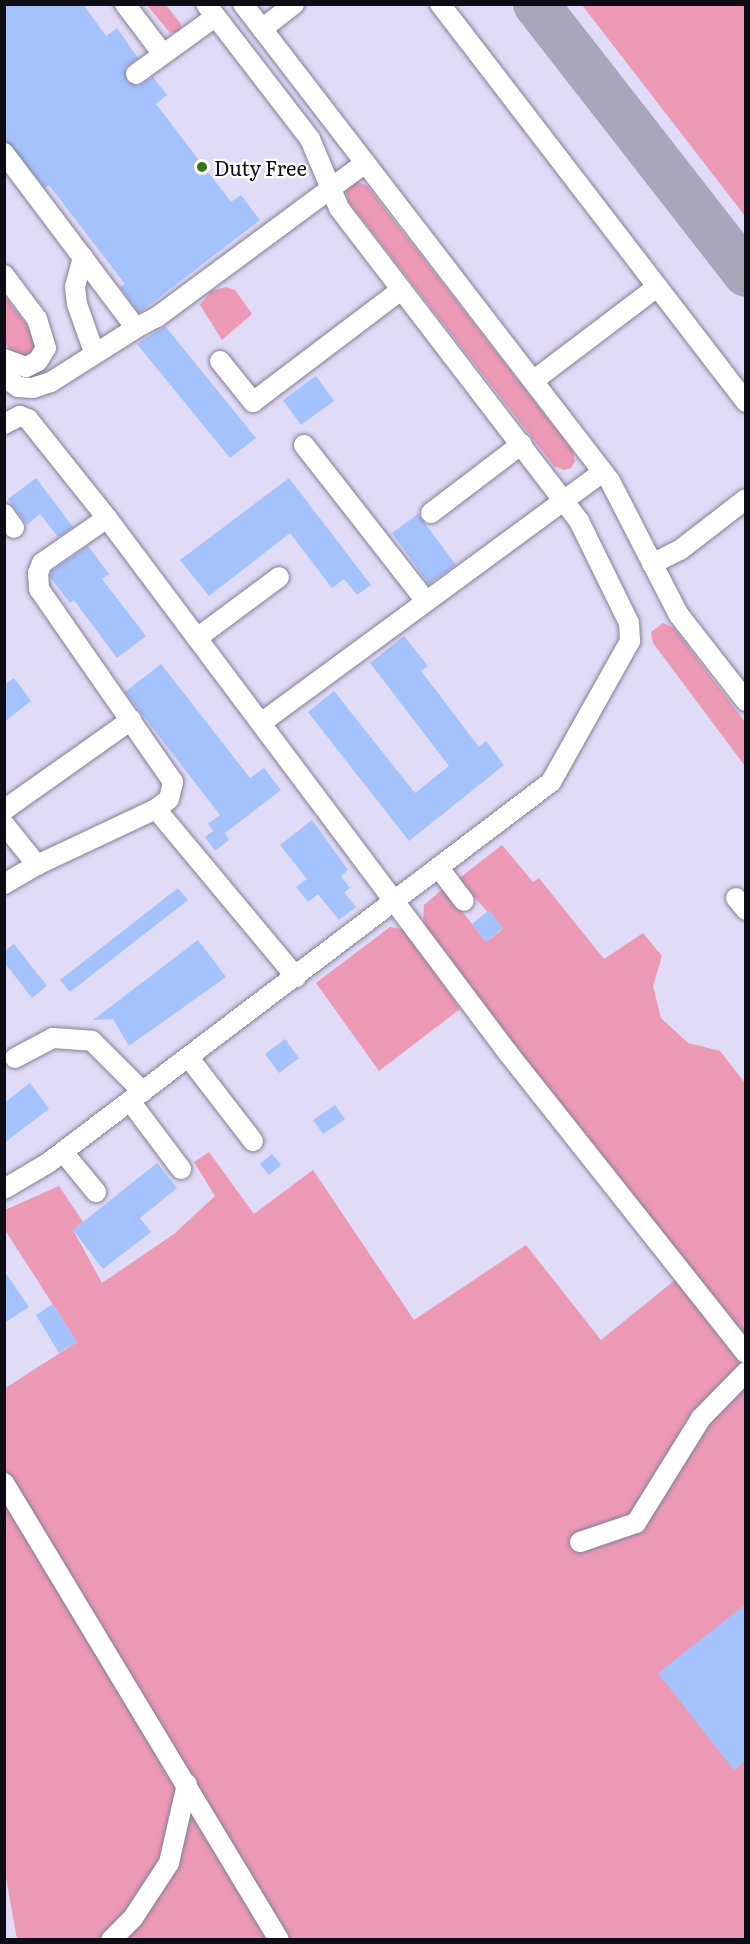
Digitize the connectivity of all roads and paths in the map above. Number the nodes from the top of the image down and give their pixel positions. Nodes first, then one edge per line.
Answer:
1 (125, 4) edge
2 (243, 4) edge
3 (294, 4) edge
4 (440, 4) edge
5 (210, 11) edge
6 (262, 29) junction
7 (162, 53) junction
8 (136, 74) dead end
9 (4, 153) edge
10 (365, 162) junction
11 (331, 189) junction
12 (82, 257) junction
13 (4, 274) edge
14 (657, 287) junction
15 (401, 290) junction
16 (136, 328) junction
17 (94, 352) junction
18 (4, 359) edge
19 (220, 361) dead end
20 (4, 376) edge
21 (533, 381) junction
22 (746, 402) edge
23 (4, 424) edge
24 (522, 444) junction
25 (303, 445) dead end
26 (603, 472) junction
27 (746, 499) edge
28 (564, 500) junction
29 (431, 513) dead end
30 (107, 518) junction
31 (652, 564) junction
32 (279, 577) dead end
33 (426, 601) junction
34 (197, 638) junction
35 (746, 701) edge
36 (130, 720) junction
37 (261, 723) junction
38 (156, 809) junction
39 (4, 810) edge
40 (4, 824) edge
41 (37, 865) junction
42 (439, 868) junction
43 (4, 884) edge
44 (464, 901) dead end
45 (396, 902) junction
46 (296, 977) junction
47 (15, 1058) dead end
48 (189, 1058) junction
49 (137, 1096) junction
50 (253, 1141) dead end
51 (63, 1152) junction
52 (181, 1169) dead end
53 (4, 1189) edge
54 (96, 1192) dead end
55 (746, 1353) edge
56 (746, 1372) edge
57 (4, 1483) edge
58 (580, 1542) dead end
59 (187, 1784) junction
60 (111, 1940) edge
61 (279, 1940) edge

1 - 7 lane
2 - 6 lane
3 - 6 lane
4 - 14 lane
5 - 7 lane
5 - 11 lane
6 - 10 lane
7 - 8 lane
9 - 12 lane
10 - 11 lane
10 - 21 lane
11 - 15 lane
11 - 16 lane
12 - 16 lane
12 - 17 lane
13 - 18 lane
14 - 21 lane
14 - 22 lane
15 - 19 lane
15 - 24 lane
16 - 17 lane
17 - 20 lane
21 - 26 lane
23 - 30 lane
24 - 28 lane
24 - 29 lane
25 - 33 lane
26 - 28 lane
26 - 31 lane
27 - 31 lane
28 - 33 lane
28 - 42 lane
30 - 34 lane
30 - 36 lane
31 - 35 lane
32 - 34 lane
33 - 37 lane
34 - 37 lane
36 - 38 lane
36 - 39 lane
37 - 45 lane
38 - 41 lane
38 - 46 lane
40 - 41 lane
41 - 43 lane
42 - 44 lane
42 - 45 lane
45 - 46 lane
45 - 55 lane
46 - 48 lane
47 - 49 lane
48 - 49 lane
48 - 50 lane
49 - 51 lane
49 - 52 lane
51 - 53 lane
51 - 54 lane
56 - 58 lane
57 - 59 lane
59 - 60 lane
59 - 61 lane

